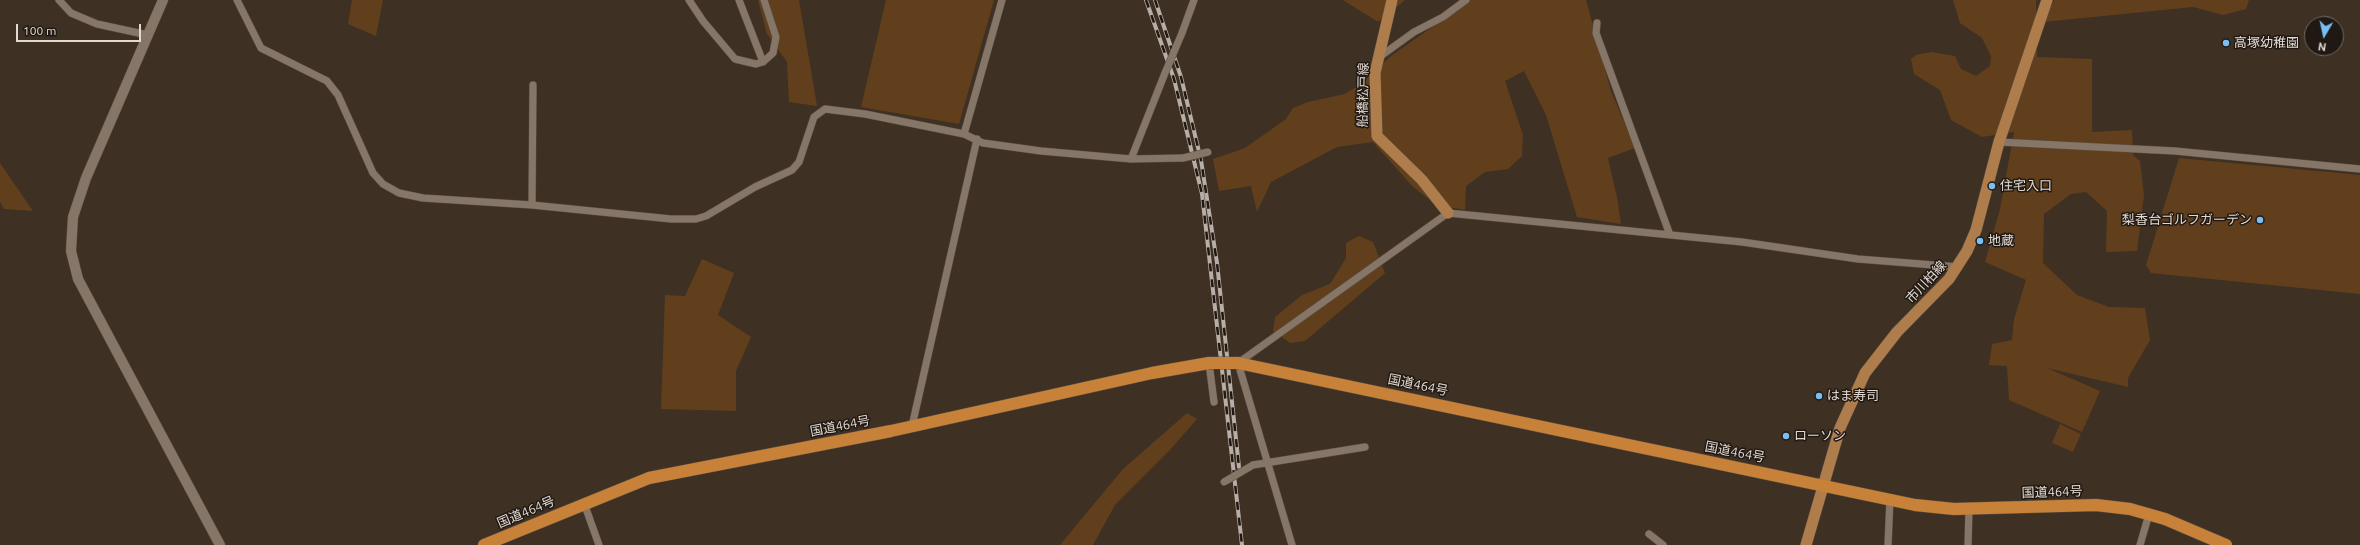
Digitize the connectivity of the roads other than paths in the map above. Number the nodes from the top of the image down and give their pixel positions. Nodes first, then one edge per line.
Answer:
1 (59, 0) edge
2 (163, 0) edge
3 (237, 0) edge
4 (688, 0) edge
5 (739, 0) edge
6 (764, 0) edge
7 (1002, 0) edge
8 (1194, 0) edge
9 (1392, 0) edge
10 (1466, 0) edge
11 (2047, 0) edge
12 (1597, 23) dead end
13 (148, 35) junction
14 (1378, 58) junction
15 (763, 62) junction
16 (533, 85) dead end
17 (964, 134) junction
18 (977, 139) junction
19 (1998, 142) junction
20 (1208, 152) dead end
21 (1131, 159) junction
22 (2360, 169) edge
23 (532, 205) junction
24 (1448, 213) junction
25 (1670, 235) junction
26 (1959, 267) junction
27 (1238, 362) junction
28 (1209, 363) junction
29 (1214, 402) dead end
30 (912, 426) junction
31 (1364, 447) dead end
32 (1267, 463) junction
33 (1224, 482) dead end
34 (1822, 484) junction
35 (1890, 499) junction
36 (584, 503) junction
37 (1969, 509) junction
38 (2149, 514) junction
39 (1649, 534) dead end
40 (220, 545) edge
41 (484, 545) edge
42 (599, 545) edge
43 (1292, 545) edge
44 (1663, 545) edge
45 (1806, 545) edge
46 (1888, 545) edge
47 (1968, 545) edge
48 (2140, 545) edge
49 (2226, 545) edge

1 - 13 street
2 - 13 street
3 - 23 street
4 - 15 street
5 - 15 street
6 - 15 street
7 - 17 street
8 - 21 street, bridge
9 - 14 main road, 船橋松戸線
10 - 14 street
11 - 19 main road, 市川柏線
12 - 25 street
13 - 40 street
14 - 24 main road, 船橋松戸線
16 - 23 street
17 - 18 street
17 - 23 street
18 - 21 street
18 - 30 street
19 - 22 street
19 - 26 main road, 市川柏線
20 - 21 street, bridge
24 - 25 street
24 - 27 street
25 - 26 street
26 - 34 main road, 市川柏線
27 - 28 highway, 国道464号, bridge
27 - 32 street
27 - 34 highway, 国道464号
28 - 29 street
28 - 30 highway, 国道464号
30 - 36 highway, 国道464号
31 - 32 street
32 - 33 street, bridge
32 - 43 street
34 - 35 highway, 国道464号
34 - 45 main road, 市川柏線
35 - 37 highway, 国道464号
35 - 46 street
36 - 41 highway, 国道464号
36 - 42 street
37 - 38 highway, 国道464号
37 - 47 street
38 - 48 street
38 - 49 highway, 国道464号
39 - 44 street

